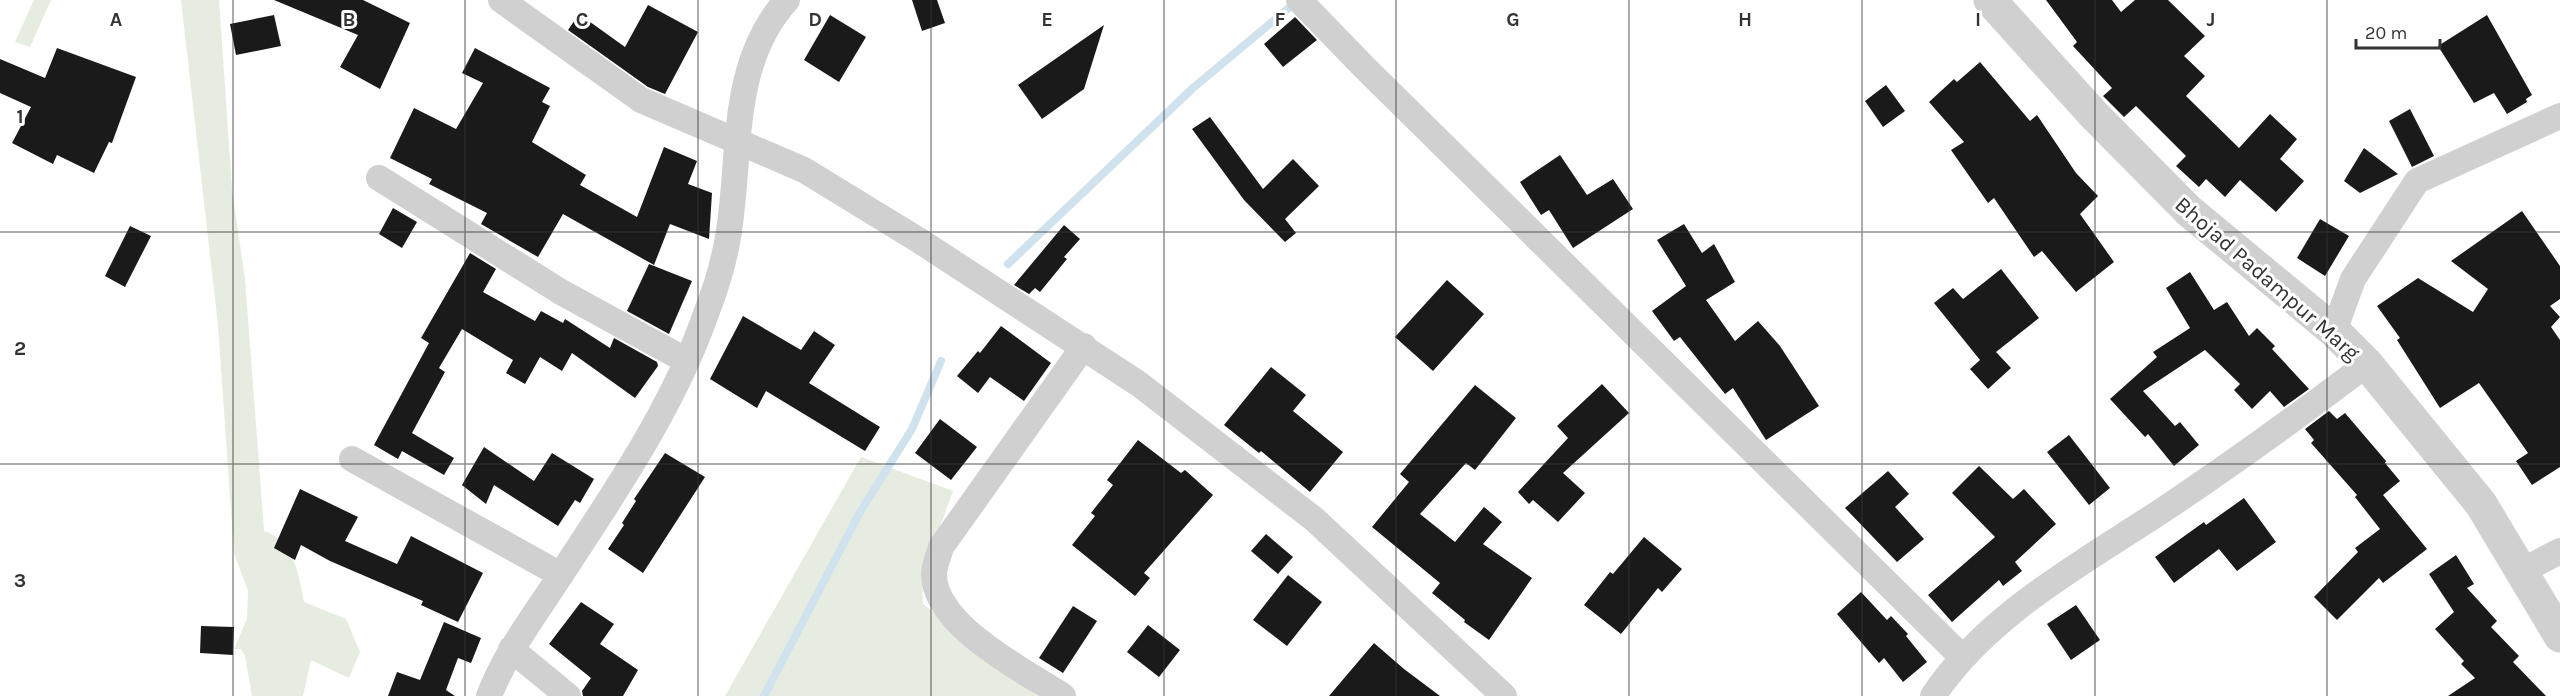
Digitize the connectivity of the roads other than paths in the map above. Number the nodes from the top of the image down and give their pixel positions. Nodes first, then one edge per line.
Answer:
1 (501, 0) edge
2 (787, 0) edge
3 (1299, 0) edge
4 (1990, 0) edge
5 (2560, 116) edge
6 (736, 139) junction
7 (379, 178) dead end
8 (2334, 331) junction
9 (1084, 346) junction
10 (687, 361) junction
11 (2367, 364) junction
12 (352, 459) dead end
13 (2560, 551) edge
14 (2522, 571) junction
15 (561, 575) junction
16 (2560, 636) edge
17 (511, 650) junction
18 (1962, 657) junction
19 (489, 696) edge
20 (568, 696) edge
21 (1063, 696) edge
22 (1504, 696) edge
23 (1934, 696) edge

1 - 6 street
2 - 6 street
3 - 18 street
4 - 8 street, Bhojad Padampur Marg
5 - 8 street
6 - 9 street
6 - 10 street
7 - 10 street
8 - 11 street, Bhojad Padampur Marg
9 - 21 street
9 - 22 street
10 - 15 street
11 - 14 street, Bhojad Padampur Marg
11 - 18 street
12 - 15 street
13 - 14 street
14 - 16 street, Bhojad Padampur Marg
15 - 17 street
17 - 19 street
17 - 20 street
18 - 23 street

